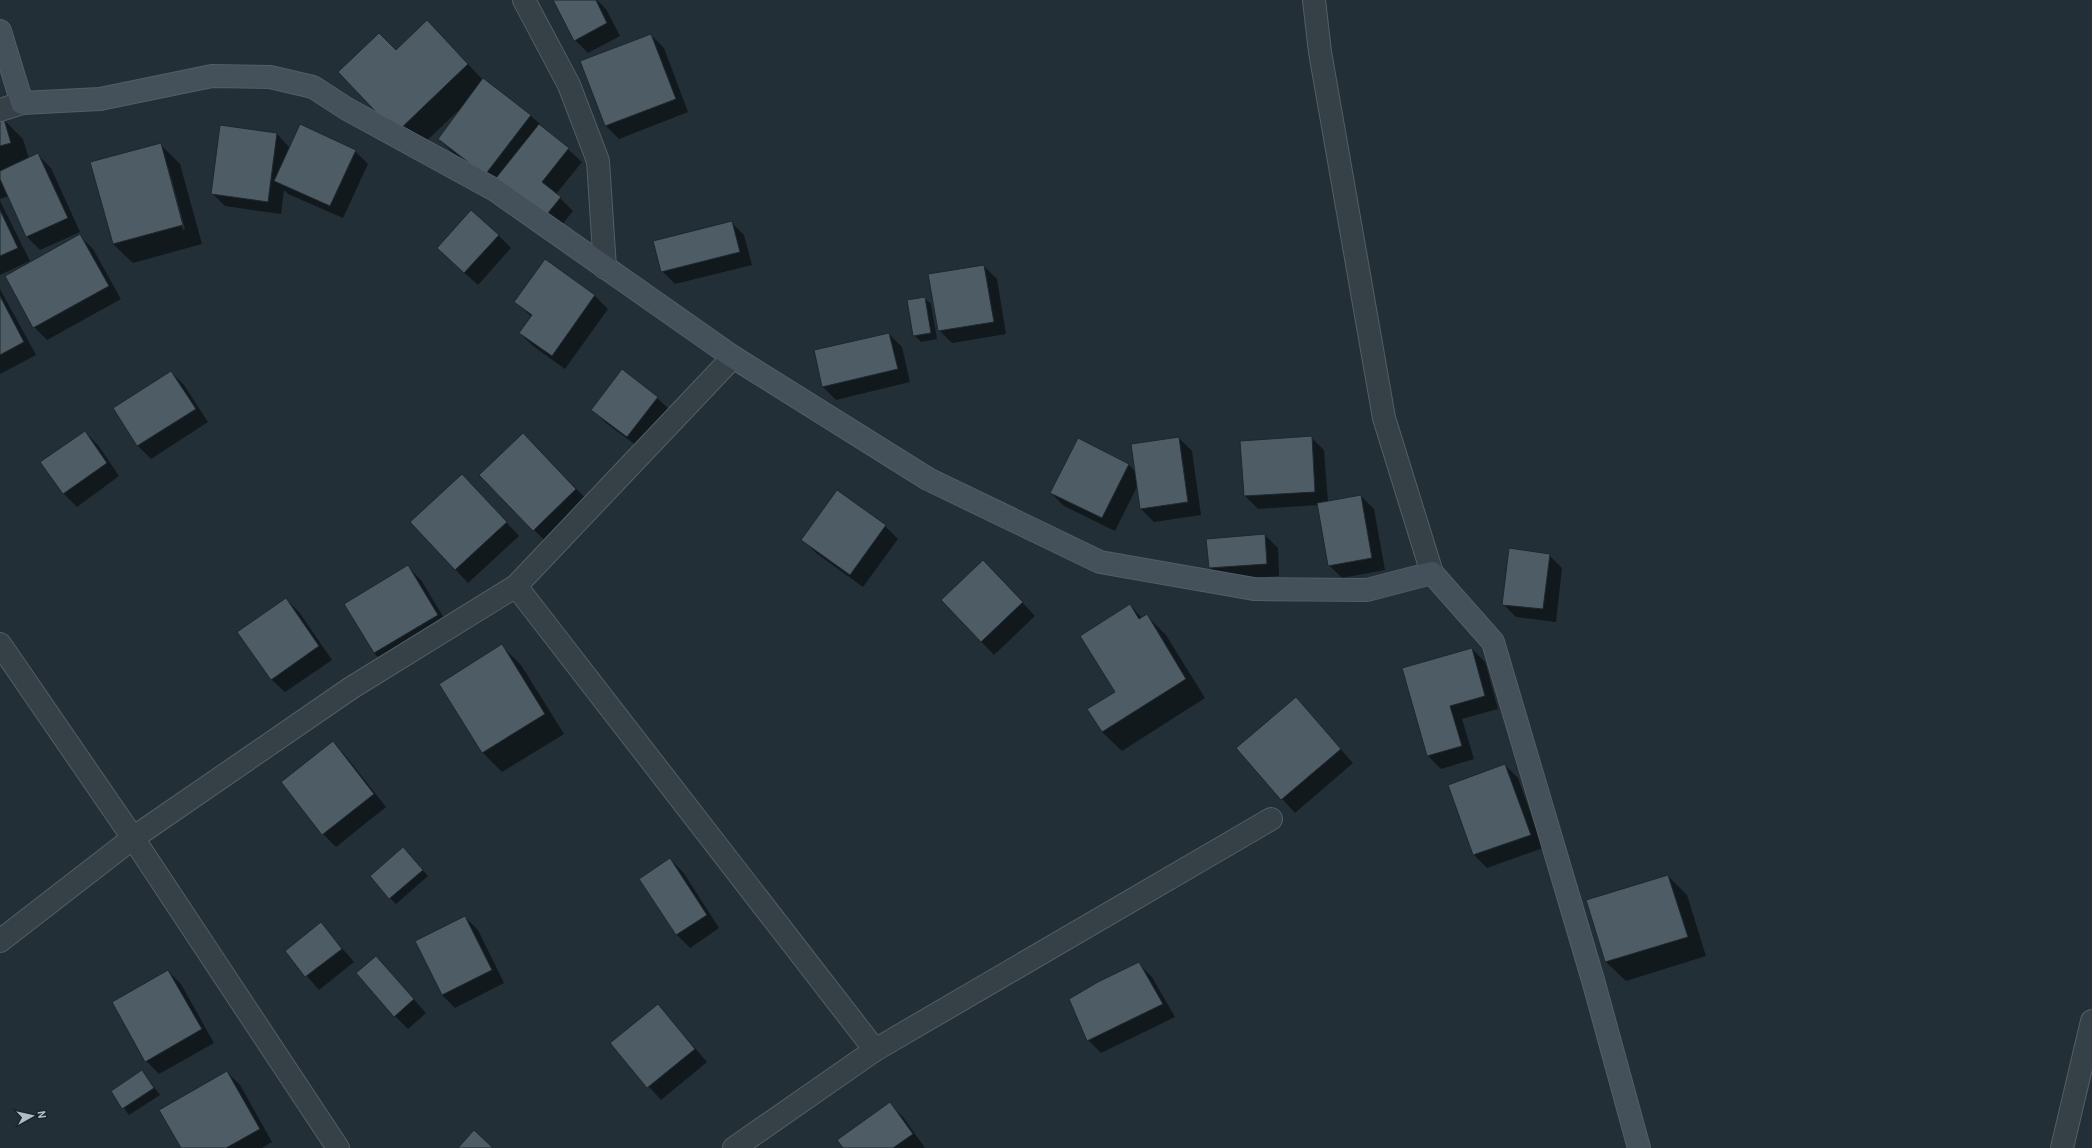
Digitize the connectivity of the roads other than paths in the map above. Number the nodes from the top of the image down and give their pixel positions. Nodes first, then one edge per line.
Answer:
1 (524, 0) edge
2 (1314, 0) edge
3 (0, 31) edge
4 (22, 103) junction
5 (0, 110) edge
6 (605, 268) junction
7 (733, 357) junction
8 (1432, 573) junction
9 (516, 586) junction
10 (0, 644) edge
11 (1271, 819) dead end
12 (133, 838) junction
13 (0, 941) edge
14 (2092, 1021) edge
15 (875, 1050) junction
16 (338, 1148) edge
17 (734, 1148) edge
18 (1640, 1148) edge
19 (2062, 1148) edge

1 - 6 street
2 - 8 street
3 - 4 street
4 - 5 street
4 - 6 street
6 - 7 street
7 - 8 street
7 - 9 street
8 - 18 street
9 - 12 street
9 - 15 street
10 - 12 street
11 - 15 street
12 - 13 street
12 - 16 street
14 - 19 street
15 - 17 street

